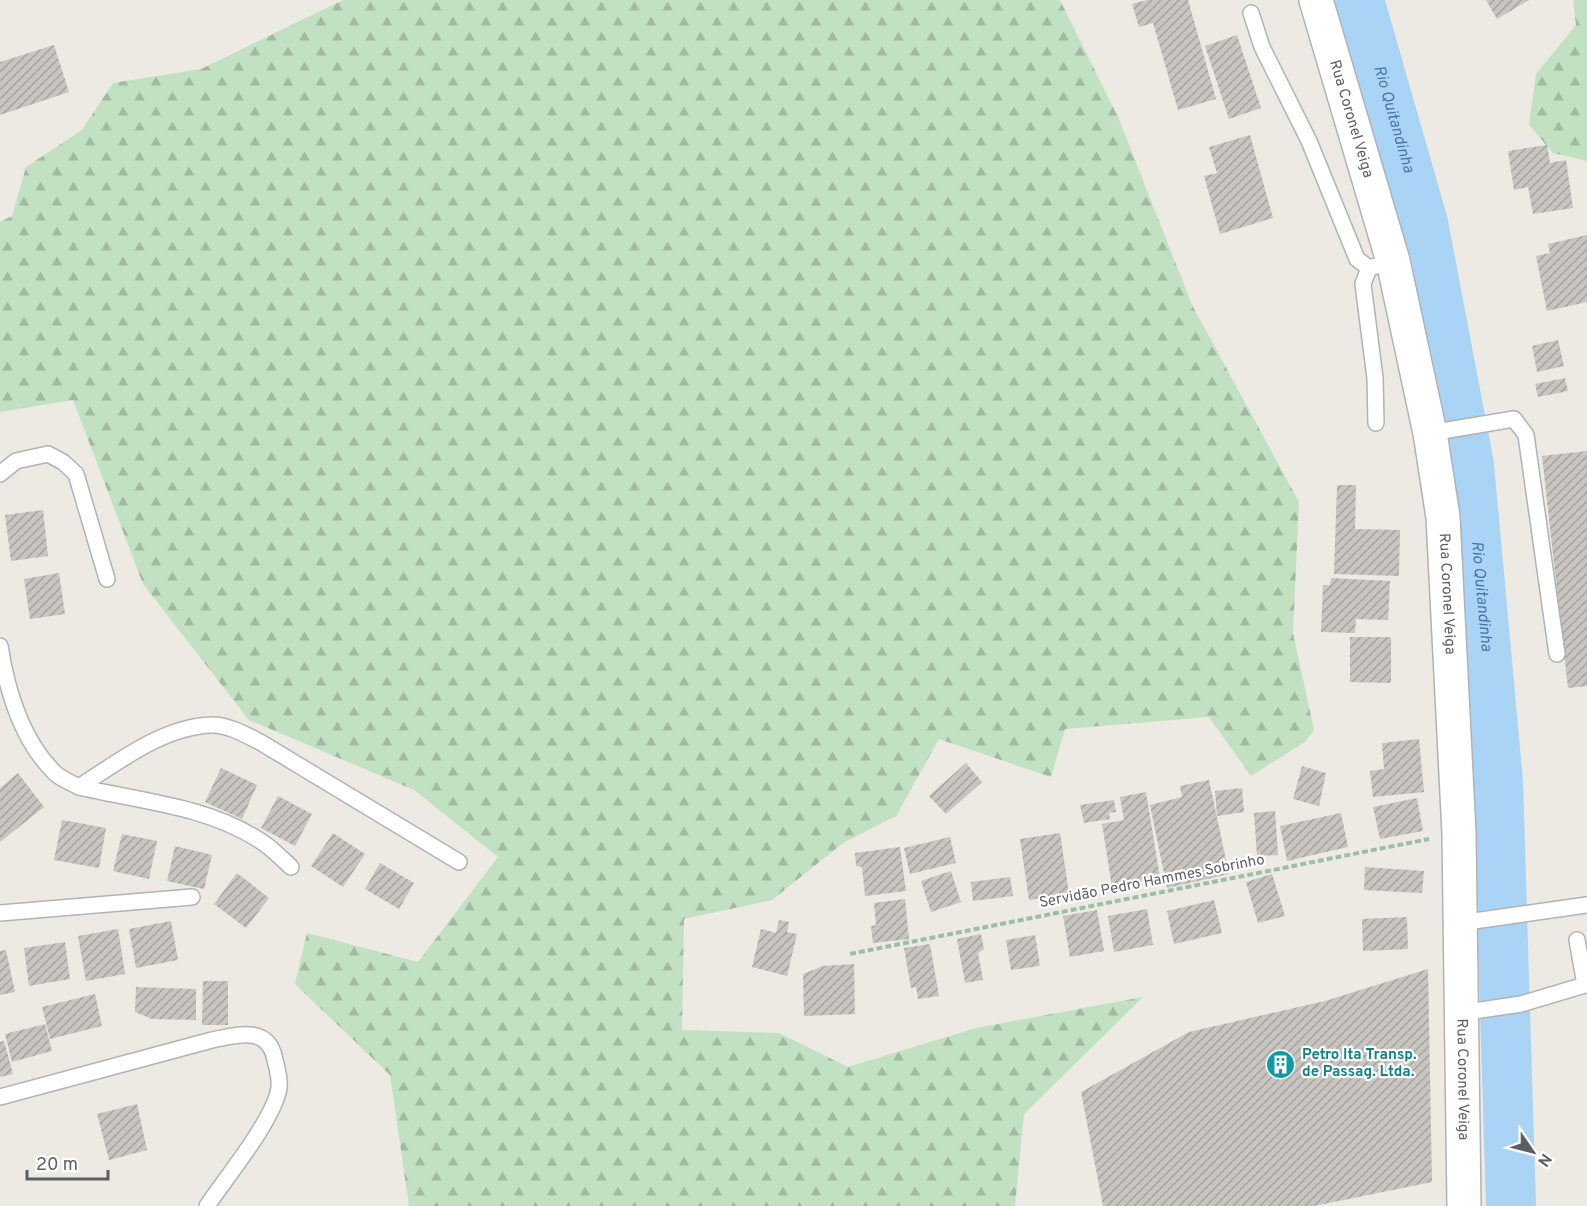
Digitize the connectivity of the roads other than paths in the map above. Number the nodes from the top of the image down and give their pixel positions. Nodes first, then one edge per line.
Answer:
1 (1316, 0) edge
2 (1251, 13) dead end
3 (1381, 264) junction
4 (1376, 423) dead end
5 (1430, 433) junction
6 (0, 474) edge
7 (107, 579) dead end
8 (0, 646) edge
9 (1557, 654) dead end
10 (79, 787) junction
11 (459, 862) dead end
12 (291, 867) dead end
13 (192, 897) dead end
14 (1587, 905) edge
15 (0, 913) edge
16 (1460, 923) junction
17 (1577, 940) dead end
18 (1461, 1013) junction
19 (0, 1097) edge
20 (207, 1206) edge
21 (1464, 1206) edge

1 - 3 main road, Rua Coronel Veiga
2 - 3 lane
3 - 4 lane
3 - 5 main road, Rua Coronel Veiga
5 - 9 lane
5 - 16 main road, Rua Coronel Veiga
6 - 7 lane
8 - 10 lane
10 - 11 lane
10 - 12 lane
13 - 15 lane
14 - 16 lane
16 - 18 main road, Rua Coronel Veiga
17 - 18 lane
18 - 21 main road, Rua Coronel Veiga
19 - 20 lane

